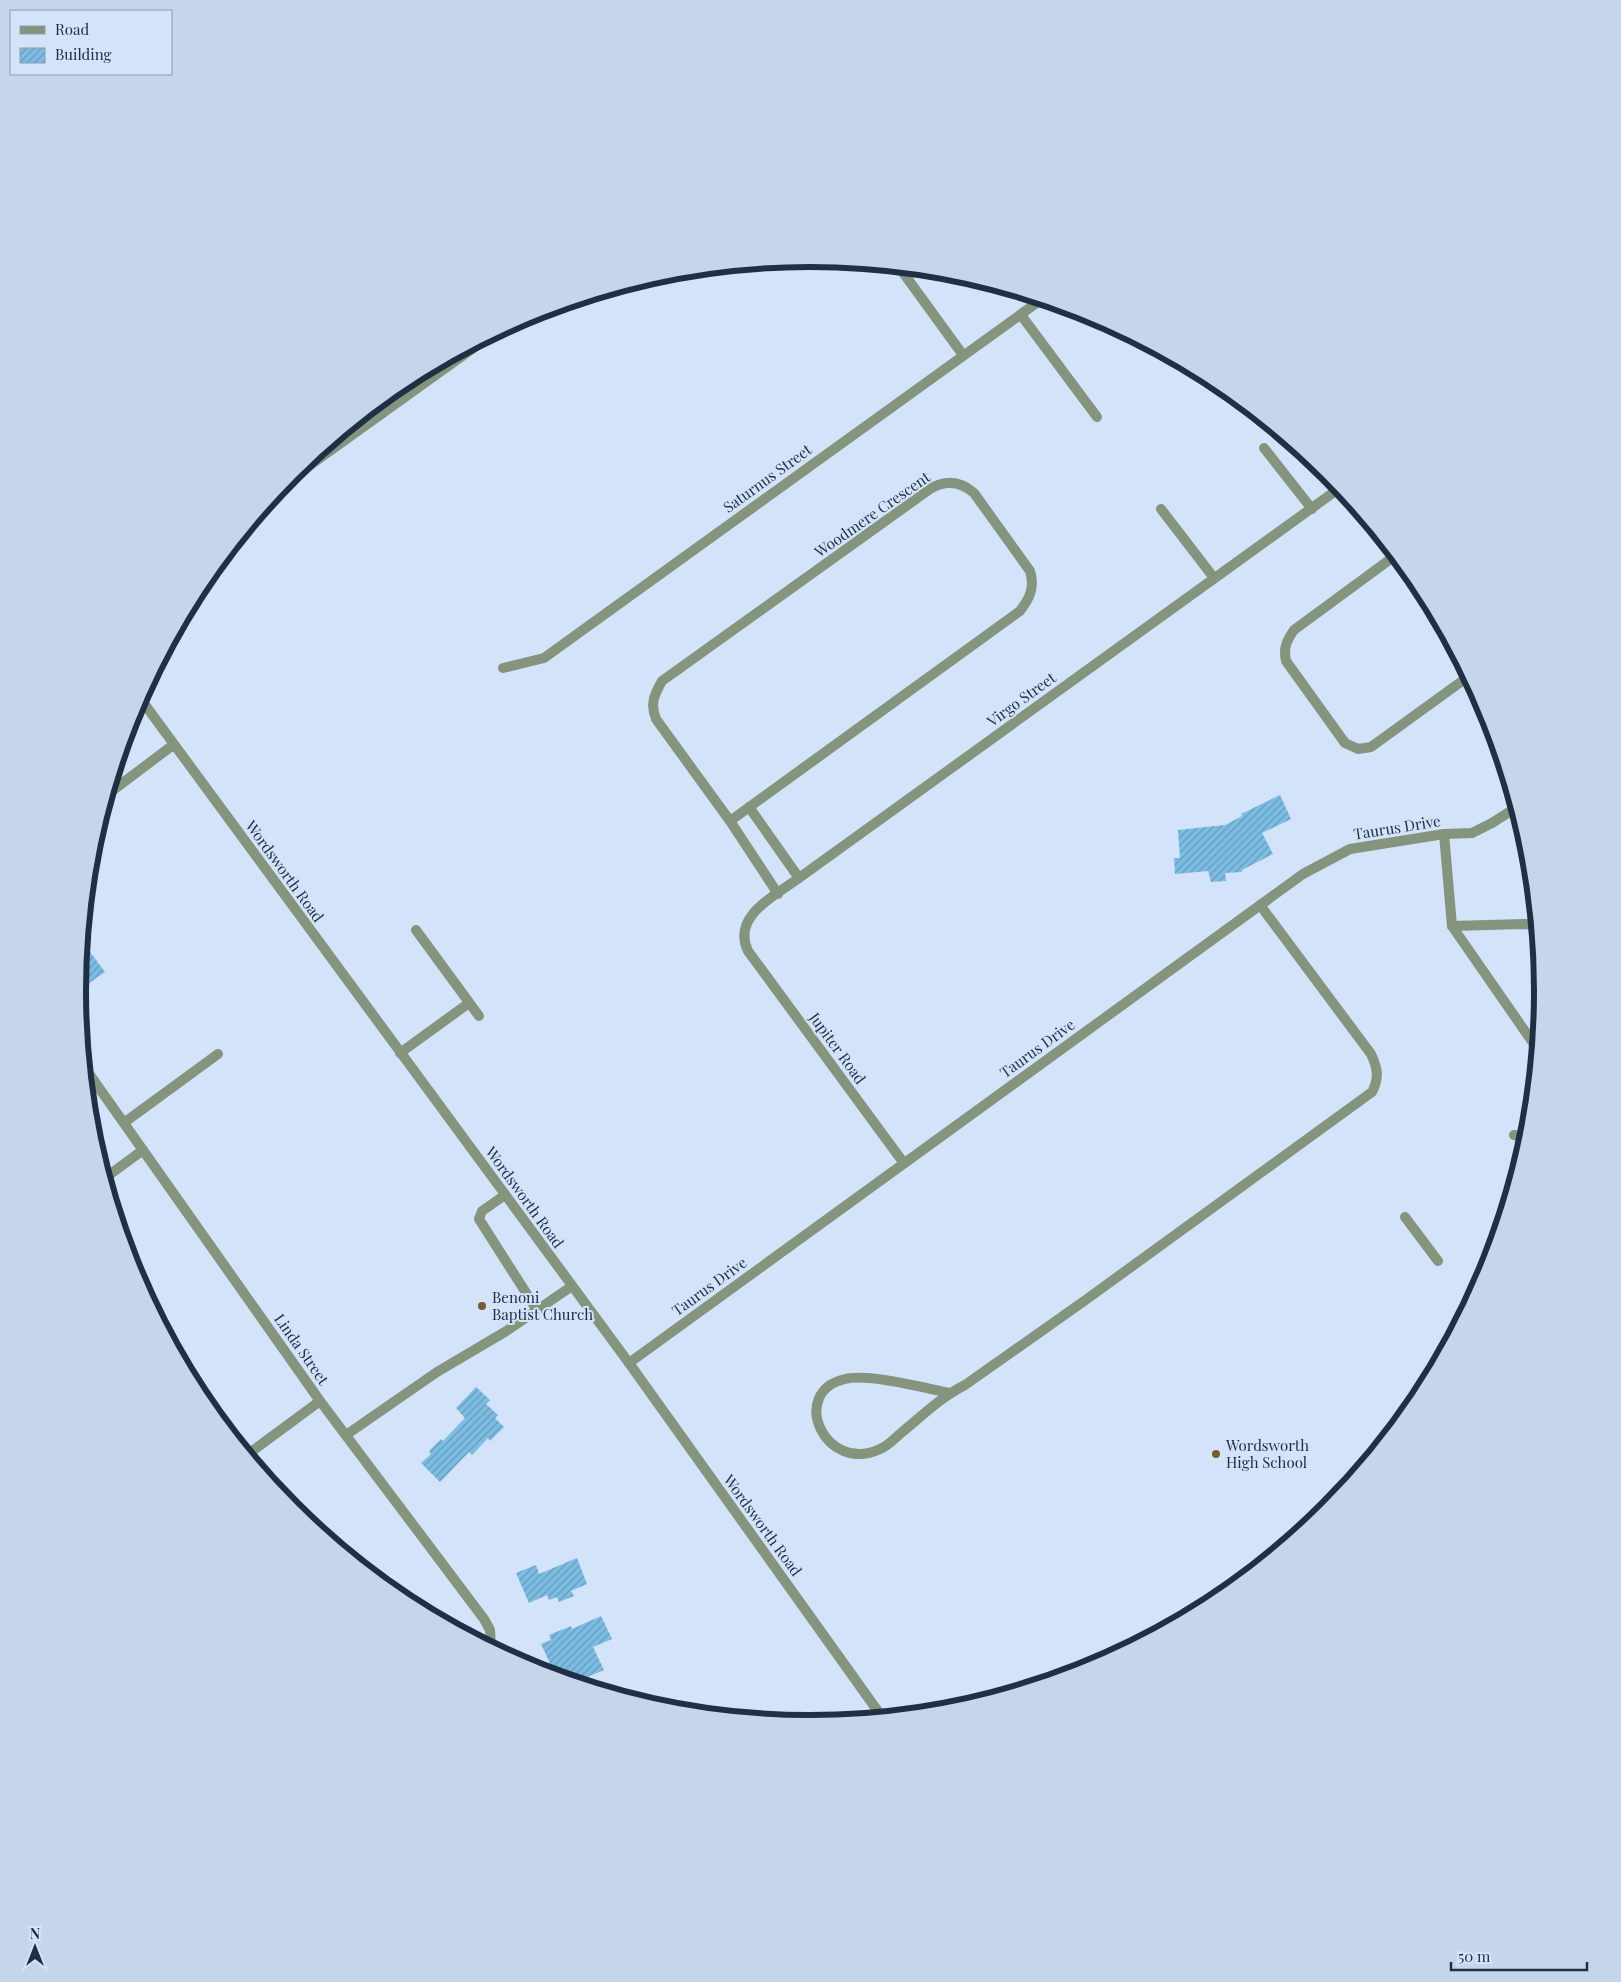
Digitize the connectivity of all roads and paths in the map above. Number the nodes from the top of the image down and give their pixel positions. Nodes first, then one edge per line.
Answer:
1 (903, 273) edge
2 (1037, 303) edge
3 (1021, 315) junction
4 (963, 356) junction
5 (461, 357) edge
6 (1098, 417) dead end
7 (1264, 448) dead end
8 (321, 457) edge
9 (1335, 492) edge
10 (1161, 509) dead end
11 (1312, 509) junction
12 (1391, 559) edge
13 (1214, 578) junction
14 (503, 668) dead end
15 (1464, 680) edge
16 (145, 705) edge
17 (174, 746) junction
18 (116, 788) edge
19 (749, 807) junction
20 (1512, 810) edge
21 (730, 821) junction
22 (1444, 834) junction
23 (799, 878) junction
24 (778, 894) junction
25 (1260, 905) junction
26 (1531, 925) edge
27 (1452, 926) junction
28 (416, 930) dead end
29 (748, 951) joint
30 (469, 1003) junction
31 (479, 1016) dead end
32 (1533, 1042) edge
33 (400, 1053) junction
34 (218, 1054) dead end
35 (91, 1076) edge
36 (125, 1122) junction
37 (1514, 1135) dead end
38 (1520, 1137) edge
39 (143, 1150) junction
40 (903, 1162) junction
41 (110, 1174) edge
42 (505, 1194) junction
43 (1404, 1217) dead end
44 (1438, 1261) dead end
45 (572, 1286) junction
46 (537, 1310) junction
47 (629, 1363) junction
48 (950, 1393) junction
49 (320, 1401) junction
50 (346, 1435) junction
51 (252, 1451) edge
52 (491, 1641) edge
53 (878, 1712) edge

1 - 4 street
2 - 3 street, Saturnus Street
3 - 4 street, Saturnus Street
3 - 6 street
4 - 14 street, Saturnus Street
5 - 8 street
7 - 11 street
9 - 11 street, Virgo Street
10 - 13 street
11 - 13 street, Virgo Street
12 - 15 street
13 - 23 street, Virgo Street
16 - 17 street, Wordsworth Road
17 - 18 street
17 - 33 street, Wordsworth Road
19 - 21 street, Woodmere Crescent
19 - 21 street, Woodmere Crescent
19 - 23 street
20 - 22 street, Taurus Drive
21 - 24 street, Woodmere Crescent
22 - 25 street, Taurus Drive
22 - 27 street
23 - 24 street, Virgo Street
24 - 29 street, Virgo Street
25 - 40 street, Taurus Drive
25 - 48 street
26 - 27 street
27 - 32 street
28 - 30 street
29 - 40 street, Jupiter Road
30 - 31 street
30 - 33 street
33 - 42 street, Wordsworth Road
34 - 36 street
35 - 36 street, Linda Street
36 - 39 street, Linda Street
37 - 38 street
39 - 41 street
39 - 49 street, Linda Street
40 - 47 street, Taurus Drive
42 - 45 street, Wordsworth Road
42 - 46 street
43 - 44 street
45 - 46 street
45 - 47 street, Wordsworth Road
46 - 50 street
47 - 53 street, Wordsworth Road
48 - 48 street
49 - 50 street, Linda Street
49 - 51 street
50 - 52 street, Linda Street

